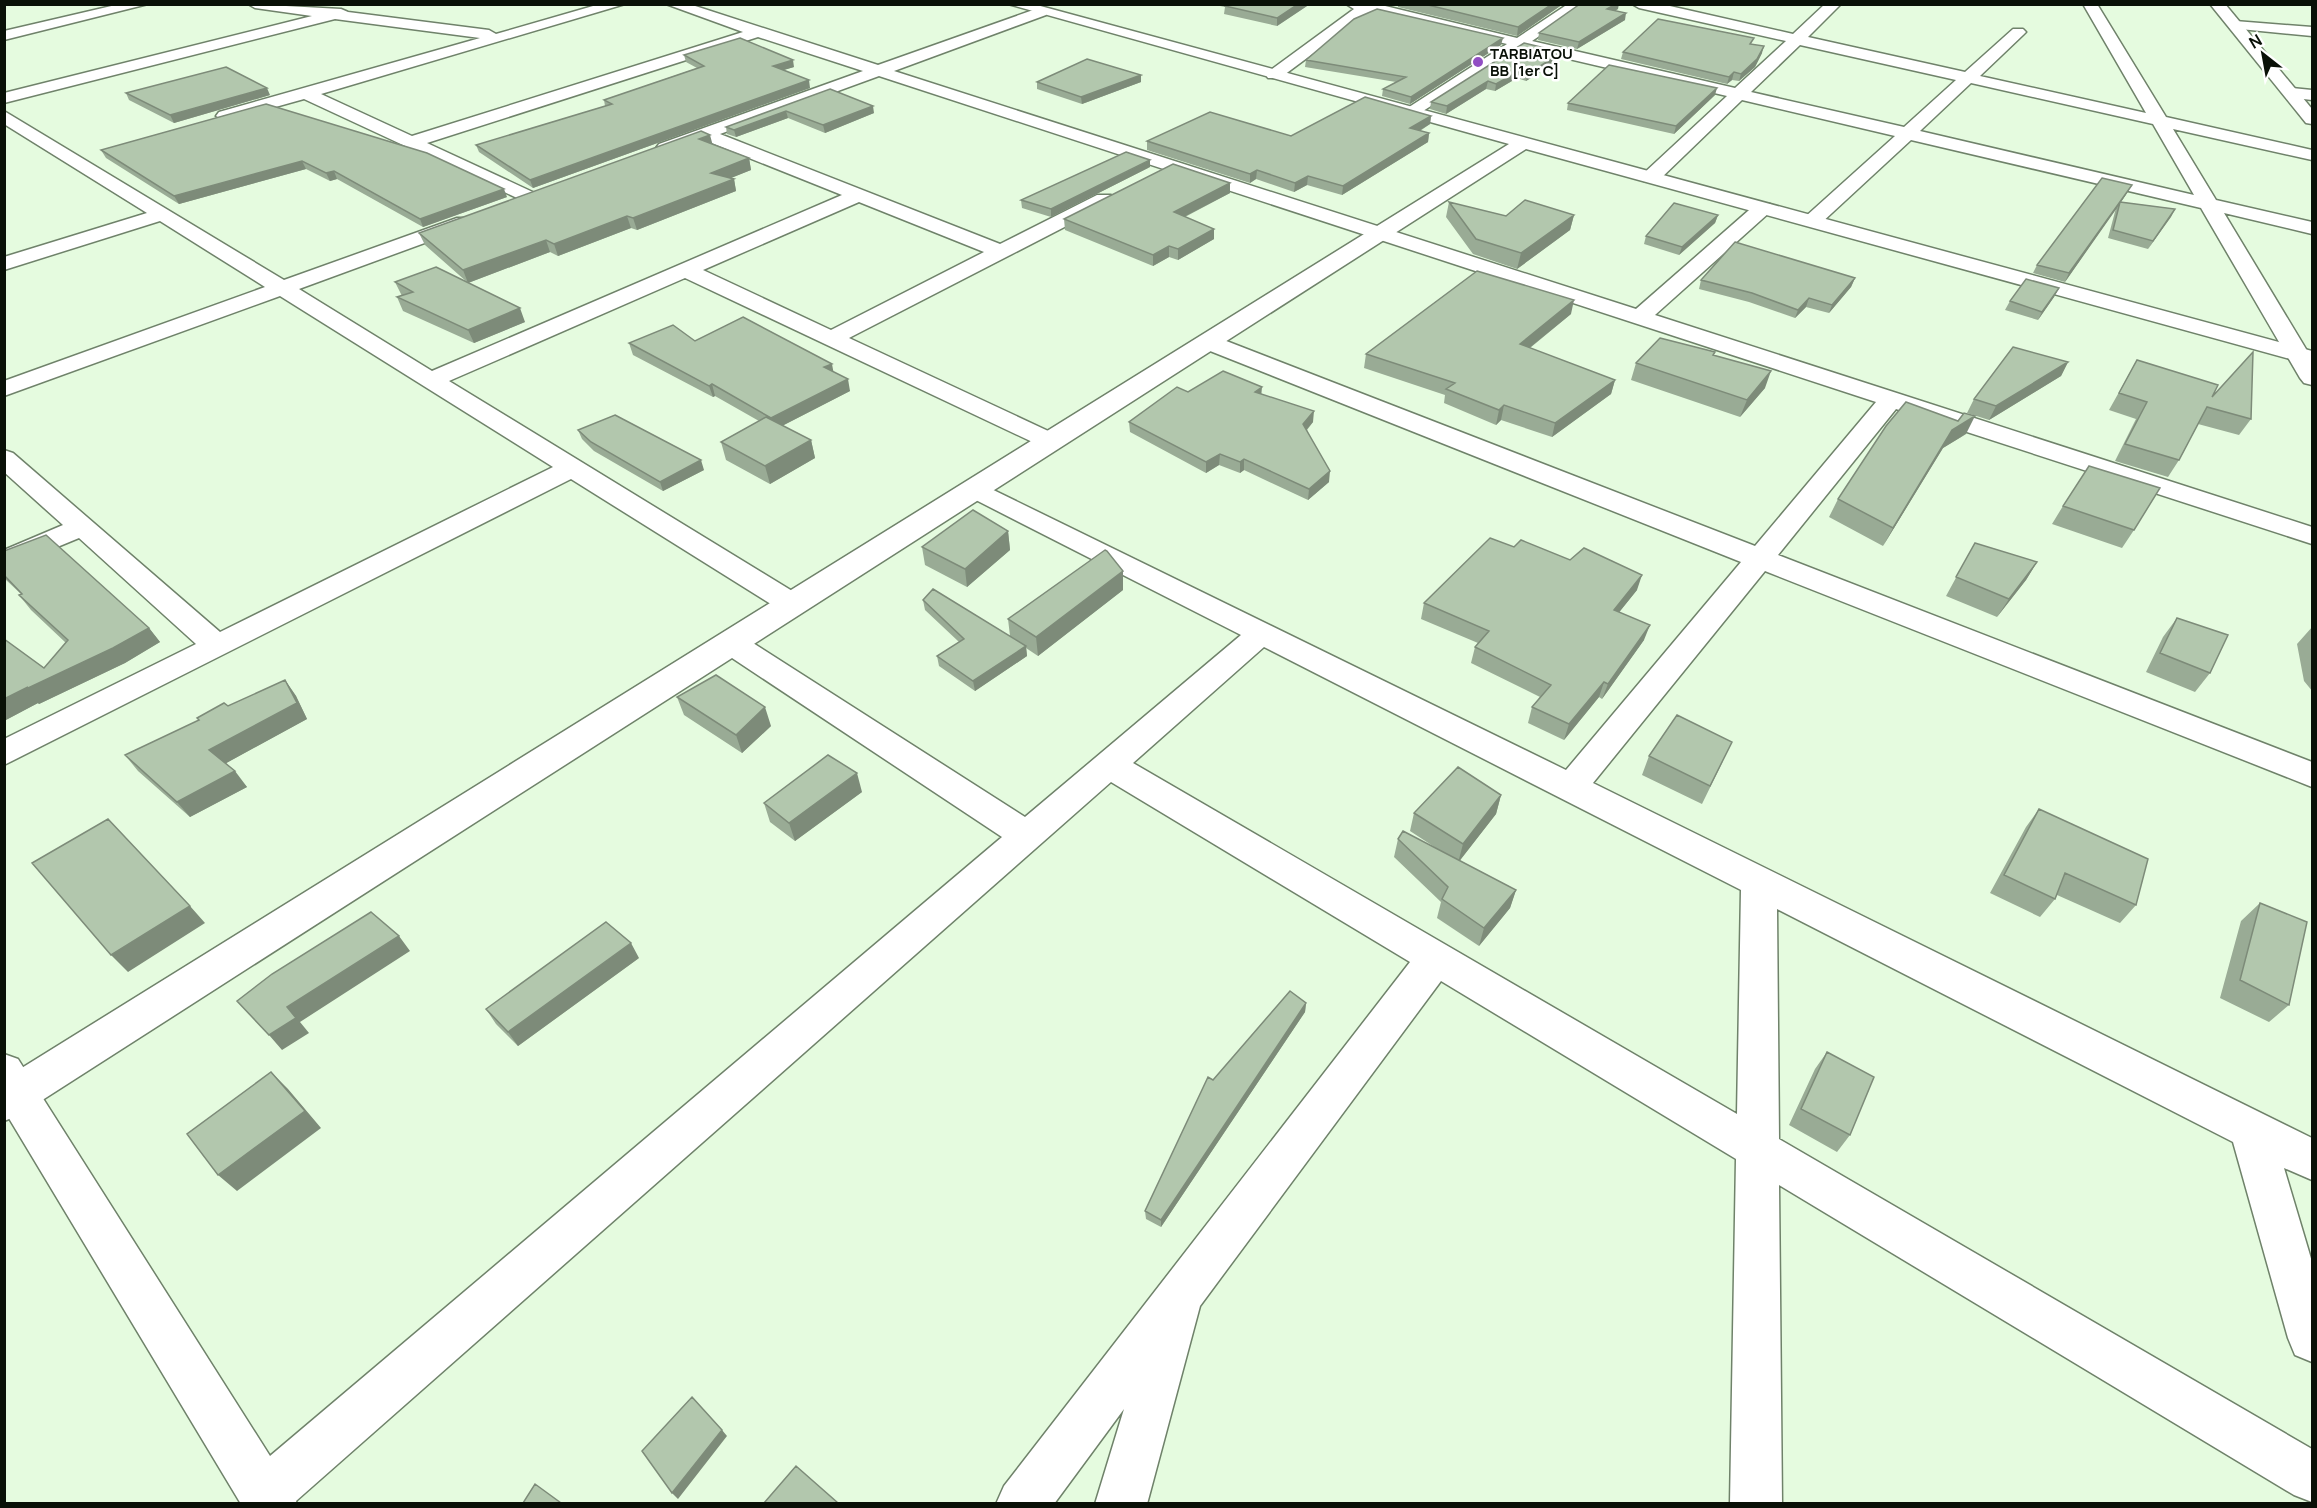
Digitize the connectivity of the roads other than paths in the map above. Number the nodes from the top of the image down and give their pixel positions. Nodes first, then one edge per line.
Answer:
1 (141, 4) edge
2 (255, 4) edge
3 (618, 4) edge
4 (673, 4) edge
5 (1015, 4) edge
6 (1579, 4) edge
7 (1639, 4) edge
8 (1834, 4) edge
9 (2090, 4) edge
10 (2217, 4) edge
11 (1363, 6) edge
12 (1041, 12) junction
13 (337, 14) junction
14 (2235, 25) junction
15 (757, 32) junction
16 (2018, 32) dead end
17 (2313, 32) edge
18 (4, 36) edge
19 (503, 37) junction
20 (1797, 40) junction
21 (1519, 43) junction
22 (878, 71) junction
23 (1274, 75) junction
24 (1968, 78) junction
25 (306, 93) junction
26 (2292, 93) junction
27 (1739, 95) junction
28 (2313, 95) edge
29 (4, 98) edge
30 (1412, 112) junction
31 (4, 116) edge
32 (2313, 119) edge
33 (207, 121) edge
34 (2159, 121) junction
35 (704, 134) junction
36 (1907, 134) junction
37 (411, 142) junction
38 (1523, 143) junction
39 (650, 154) edge
40 (2313, 155) edge
41 (1170, 166) junction
42 (1149, 177) edge
43 (1651, 177) junction
44 (552, 190) edge
45 (1118, 193) edge
46 (858, 195) junction
47 (530, 198) junction
48 (2209, 205) junction
49 (507, 206) edge
50 (1763, 208) junction
51 (163, 214) junction
52 (485, 214) edge
53 (1812, 222) junction
54 (2313, 228) edge
55 (1379, 234) junction
56 (1001, 252) junction
57 (4, 264) edge
58 (686, 270) junction
59 (282, 288) junction
60 (1639, 318) junction
61 (830, 339) junction
62 (1208, 342) junction
63 (2305, 356) edge
64 (2313, 378) edge
65 (431, 380) junction
66 (4, 389) edge
67 (1891, 400) junction
68 (1050, 441) junction
69 (4, 458) edge
70 (572, 468) junction
71 (975, 489) junction
72 (82, 526) junction
73 (2313, 536) edge
74 (1760, 558) junction
75 (4, 560) edge
76 (792, 604) junction
77 (1262, 633) junction
78 (730, 644) junction
79 (217, 646) junction
80 (4, 753) edge
81 (1109, 765) junction
82 (2313, 775) edge
83 (1570, 788) junction
84 (1027, 836) junction
85 (1760, 883) junction
86 (1436, 958) junction
87 (10, 1089) edge
88 (2251, 1130) junction
89 (1758, 1148) junction
90 (2313, 1160) edge
91 (1184, 1290) junction
92 (2313, 1338) edge
93 (2313, 1477) edge
94 (268, 1498) edge
95 (1022, 1503) edge
96 (1121, 1503) edge
97 (1756, 1503) edge

1 - 18 street
2 - 13 street
3 - 19 street
4 - 15 street
5 - 12 street
6 - 21 street
7 - 20 street
8 - 20 street
9 - 34 street
10 - 14 street
11 - 21 street
11 - 23 street
12 - 22 street
12 - 23 street
13 - 19 street
13 - 29 street
14 - 17 street
14 - 26 street
15 - 22 street
15 - 37 street
16 - 24 street
19 - 25 street
20 - 24 street
20 - 27 street
21 - 27 street
21 - 30 street
22 - 35 street
22 - 41 street
23 - 30 street
24 - 34 street
24 - 36 street
25 - 33 street
25 - 37 street
26 - 28 street
26 - 32 street
27 - 36 street
27 - 43 street
30 - 38 street
31 - 51 street
34 - 40 street
34 - 48 street
35 - 39 street
35 - 46 street
36 - 48 street
36 - 53 street
37 - 47 street
38 - 43 street
38 - 55 street
41 - 42 street
41 - 55 street
43 - 50 street
44 - 47 street
45 - 56 street
46 - 56 street
46 - 58 street
47 - 49 street
48 - 54 street
48 - 63 street
50 - 53 street
50 - 60 street
51 - 57 street
51 - 59 street
52 - 59 street
53 - 63 street
55 - 60 street
55 - 62 street
56 - 61 street
58 - 61 street
58 - 65 street
59 - 65 street
59 - 66 street
60 - 67 street
61 - 68 street
62 - 68 street
62 - 74 street
63 - 64 street
65 - 70 street
67 - 73 street
67 - 74 street
68 - 71 street
69 - 72 street
70 - 76 street
70 - 79 street
71 - 76 street
71 - 77 street
72 - 75 street
72 - 79 street
74 - 82 street
74 - 83 street
76 - 78 street
77 - 81 street
77 - 83 street
78 - 84 street
78 - 87 street
79 - 80 street
81 - 84 street
81 - 86 street
83 - 85 street
84 - 94 street
85 - 88 street
85 - 89 street
86 - 89 street
86 - 91 street
87 - 94 street
88 - 90 street
88 - 92 street
89 - 93 street
89 - 97 street
91 - 95 street
91 - 96 street

